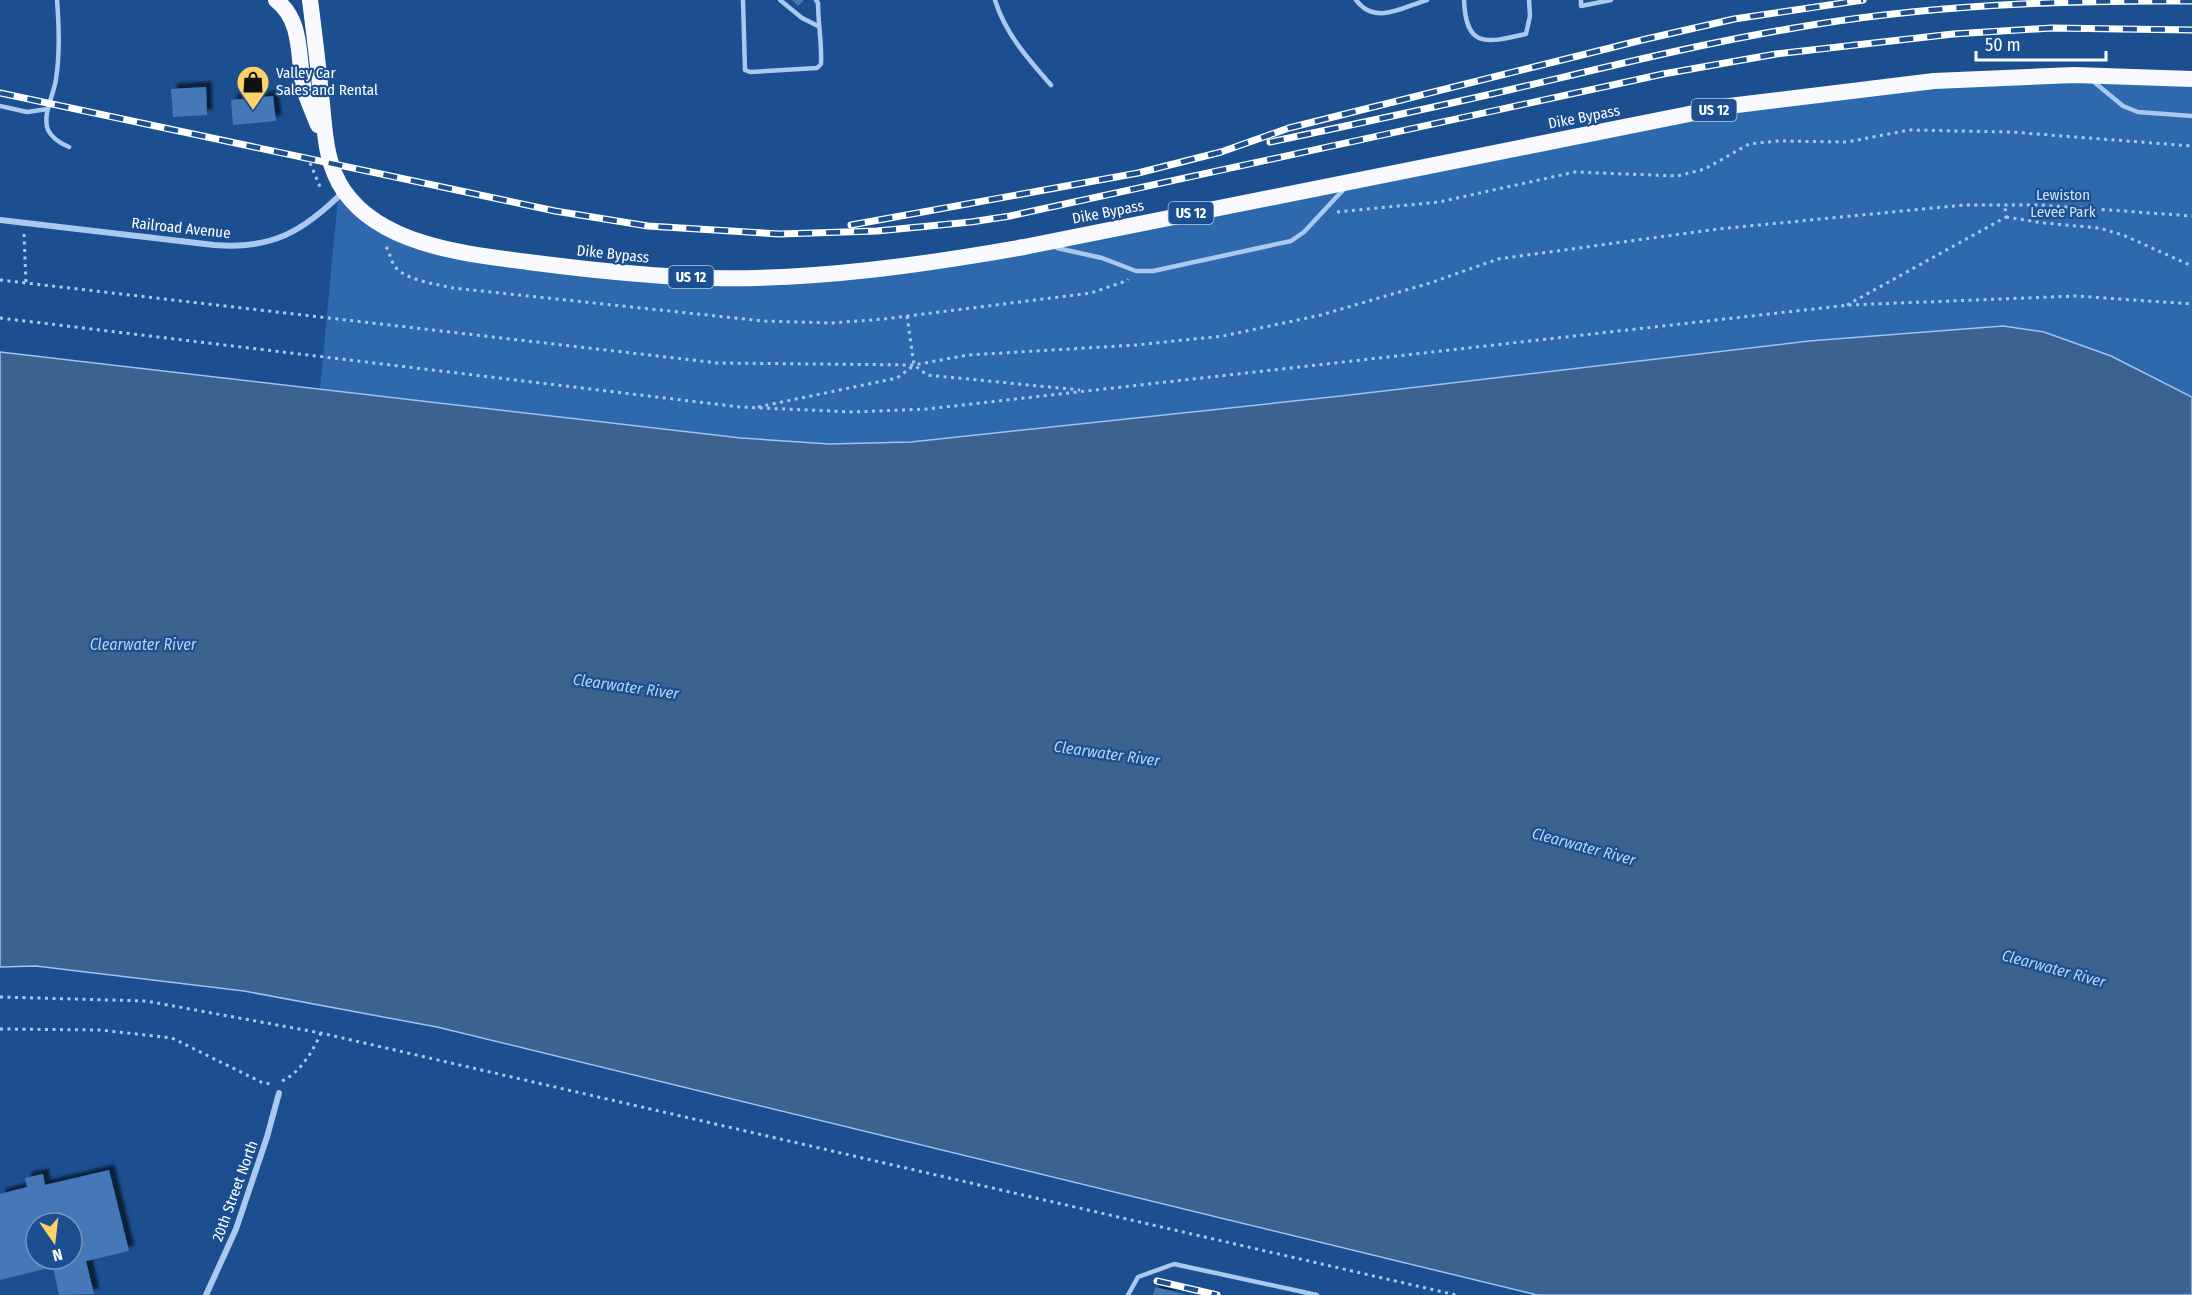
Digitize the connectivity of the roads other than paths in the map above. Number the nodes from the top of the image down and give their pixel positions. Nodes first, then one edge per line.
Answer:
1 (57, 0) edge
2 (276, 0) edge
3 (310, 0) edge
4 (743, 0) edge
5 (780, 0) edge
6 (816, 0) edge
7 (994, 0) edge
8 (1356, 0) edge
9 (1427, 0) edge
10 (1464, 0) edge
11 (1529, 0) edge
12 (1581, 0) edge
13 (1611, 0) edge
14 (818, 26) junction
15 (2074, 75) junction
16 (2192, 79) edge
17 (1051, 85) dead end
18 (0, 106) edge
19 (48, 110) junction
20 (2192, 116) edge
21 (327, 145) junction
22 (69, 147) dead end
23 (1359, 180) junction
24 (344, 191) junction
25 (0, 220) edge
26 (1024, 247) junction
27 (279, 1093) dead end
28 (206, 1295) edge
29 (1128, 1295) edge
30 (1317, 1295) edge

1 - 19 lane
2 - 21 highway, US 12
3 - 21 highway, Dike Bypass / US 12
4 - 14 lane
5 - 14 lane
6 - 14 lane
7 - 17 lane
8 - 9 lane
10 - 11 lane
12 - 13 lane
15 - 16 highway, Dike Bypass / US 12
15 - 20 lane
15 - 23 highway, Dike Bypass / US 12
18 - 19 lane
19 - 22 lane
21 - 24 highway, Dike Bypass / US 12
23 - 26 highway, Dike Bypass / US 12
23 - 26 lane
24 - 25 street, Railroad Avenue
24 - 26 highway, Dike Bypass / US 12
27 - 28 street, 20th Street North
29 - 30 lane

